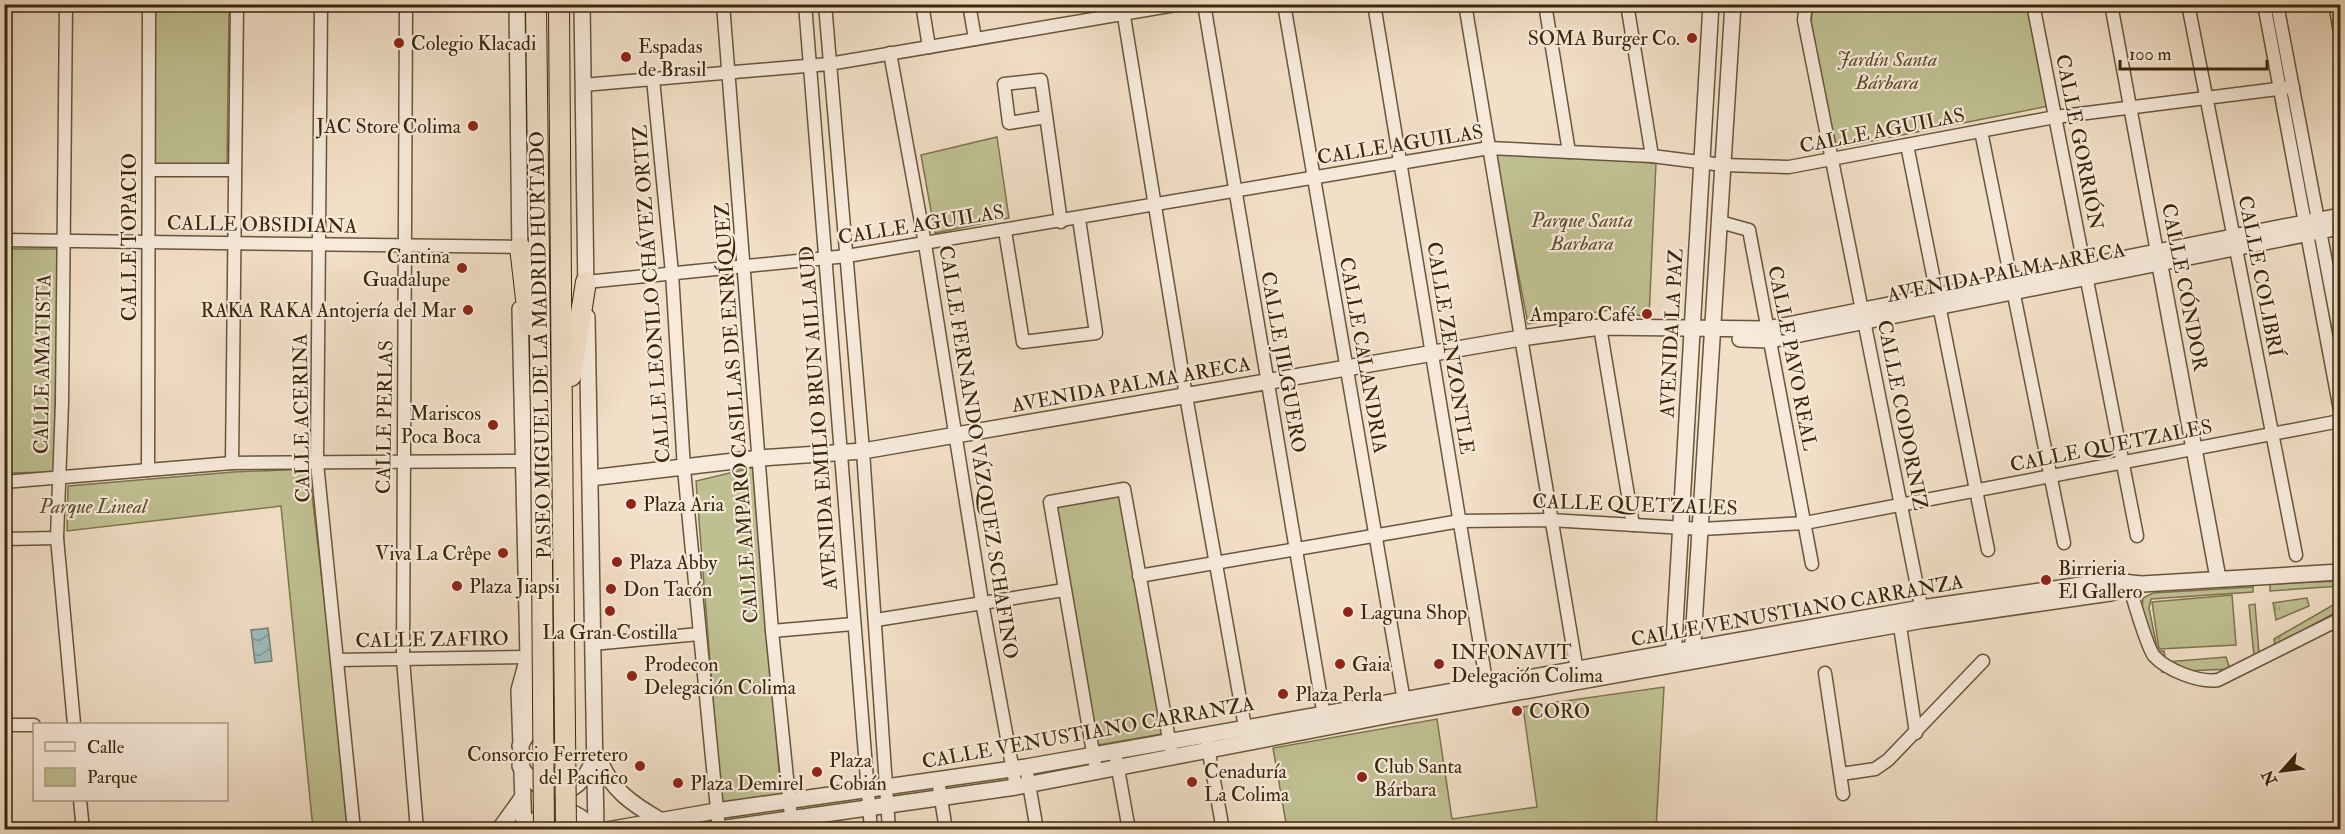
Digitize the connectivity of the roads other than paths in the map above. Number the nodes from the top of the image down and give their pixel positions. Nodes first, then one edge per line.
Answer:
1 (66, 4) edge
2 (150, 4) edge
3 (237, 4) edge
4 (321, 4) edge
5 (406, 4) edge
6 (487, 4) edge
7 (559, 4) edge
8 (571, 4) edge
9 (582, 4) edge
10 (723, 4) edge
11 (804, 4) edge
12 (825, 4) edge
13 (922, 4) edge
14 (969, 4) edge
15 (1181, 4) edge
16 (1204, 4) edge
17 (1284, 4) edge
18 (1374, 4) edge
19 (1465, 4) edge
20 (1545, 4) edge
21 (1627, 4) edge
22 (1711, 4) edge
23 (1733, 4) edge
24 (1806, 4) edge
25 (2033, 4) edge
26 (2111, 4) edge
27 (2188, 4) edge
28 (2264, 4) edge
29 (2277, 4) edge
30 (2335, 4) edge
31 (517, 5) edge
32 (536, 6) edge
33 (1123, 10) edge
34 (2340, 32) edge
35 (975, 39) junction
36 (929, 47) junction
37 (890, 53) junction
38 (829, 64) junction
39 (808, 66) junction
40 (729, 73) junction
41 (653, 79) junction
42 (583, 85) junction
43 (2293, 87) junction
44 (2280, 89) junction
45 (2206, 98) junction
46 (2130, 108) junction
47 (1046, 117) junction
48 (2055, 117) junction
49 (559, 122) junction
50 (1981, 131) junction
51 (1907, 145) junction
52 (1489, 148) junction
53 (1569, 152) junction
54 (1652, 156) junction
55 (1832, 159) junction
56 (1401, 162) junction
57 (1701, 162) junction
58 (1723, 165) junction
59 (149, 170) junction
60 (234, 170) junction
61 (1314, 177) junction
62 (1236, 191) junction
63 (1156, 205) junction
64 (2340, 216) edge
65 (1079, 219) junction
66 (1061, 222) junction
67 (1720, 222) junction
68 (2313, 227) junction
69 (2340, 227) edge
70 (1005, 231) junction
71 (4, 240) edge
72 (64, 241) junction
73 (148, 242) junction
74 (2234, 242) junction
75 (234, 243) junction
76 (321, 244) junction
77 (925, 244) junction
78 (406, 245) junction
79 (520, 247) junction
80 (847, 256) junction
81 (2158, 257) junction
82 (826, 258) junction
83 (744, 267) junction
84 (2085, 272) junction
85 (672, 273) junction
86 (586, 282) junction
87 (2012, 286) junction
88 (1938, 301) junction
89 (1863, 316) junction
90 (1600, 327) junction
91 (1689, 331) junction
92 (1713, 334) junction
93 (1769, 334) junction
94 (2340, 336) edge
95 (1521, 338) junction
96 (1433, 355) junction
97 (1347, 368) junction
98 (1268, 382) junction
99 (1186, 396) junction
100 (2340, 410) edge
101 (2340, 421) edge
102 (541, 429) junction
103 (562, 429) junction
104 (2272, 434) junction
105 (956, 435) junction
106 (2194, 449) junction
107 (863, 451) junction
108 (840, 453) junction
109 (760, 458) junction
110 (522, 461) junction
111 (402, 462) junction
112 (232, 463) junction
113 (317, 463) junction
114 (2122, 463) junction
115 (684, 468) junction
116 (148, 470) junction
117 (2051, 476) junction
118 (59, 477) junction
119 (590, 478) junction
120 (4, 482) edge
121 (1976, 491) junction
122 (1901, 505) junction
123 (1550, 520) junction
124 (1460, 521) junction
125 (1805, 523) junction
126 (1633, 525) junction
127 (1681, 528) junction
128 (1702, 529) junction
129 (1376, 536) junction
130 (2137, 536) dead end
131 (57, 538) junction
132 (4, 539) edge
133 (2064, 543) dead end
134 (1296, 550) junction
135 (1988, 550) dead end
136 (2296, 555) dead end
137 (1216, 563) junction
138 (1812, 564) dead end
139 (2340, 572) edge
140 (1139, 576) junction
141 (2218, 578) junction
142 (2134, 584) junction
143 (1064, 590) junction
144 (982, 602) junction
145 (1922, 614) junction
146 (2340, 619) edge
147 (876, 620) junction
148 (1891, 622) junction
149 (853, 624) junction
150 (772, 631) junction
151 (699, 634) junction
152 (592, 644) junction
153 (1693, 655) junction
154 (528, 657) junction
155 (1673, 658) junction
156 (403, 659) junction
157 (337, 660) junction
158 (1983, 661) dead end
159 (1825, 674) dead end
160 (1577, 675) junction
161 (1488, 692) junction
162 (1405, 706) junction
163 (1325, 720) junction
164 (74, 723) edge
165 (33, 724) edge
166 (4, 725) edge
167 (1249, 733) junction
168 (1916, 733) junction
169 (1206, 742) junction
170 (1170, 749) junction
171 (594, 752) junction
172 (1093, 755) junction
173 (1116, 759) junction
174 (520, 766) junction
175 (1019, 768) junction
176 (1096, 771) junction
177 (1841, 774) junction
178 (938, 780) junction
179 (1022, 785) junction
180 (886, 787) junction
181 (867, 790) junction
182 (1843, 794) dead end
183 (522, 798) junction
184 (940, 798) junction
185 (80, 801) edge
186 (789, 801) junction
187 (887, 805) junction
188 (868, 807) junction
189 (716, 811) junction
190 (791, 818) junction
191 (660, 820) junction
192 (717, 829) edge
193 (83, 830) edge
194 (354, 830) edge
195 (417, 830) edge
196 (499, 830) edge
197 (527, 830) edge
198 (544, 830) edge
199 (566, 830) edge
200 (595, 830) edge
201 (607, 830) edge
202 (871, 830) edge
203 (889, 830) edge
204 (946, 830) edge
205 (1037, 830) edge
206 (1129, 830) edge
207 (1223, 830) edge

1 - 72 street, CALLE AMATISTA
2 - 59 street, CALLE TOPACIO
3 - 60 street
4 - 76 street, CALLE ACERINA
5 - 78 street, CALLE PERLAS
6 - 31 street
7 - 49 highway, PASEO MIGUEL DE LA MADRID HURTADO
8 - 49 highway
9 - 42 street
10 - 40 street, CALLE AMPARO CASILLAS DE ENRÍQUEZ
11 - 39 street, AVENIDA EMILIO BRUN AILLAUD
12 - 38 street, AVENIDA EMILIO BRUN AILLAUD
13 - 36 street
14 - 35 street
15 - 33 street
16 - 62 street, CALLE JILGUERO
17 - 61 street, CALLE CALANDRIA
18 - 56 street, CALLE ZENZONTLE
19 - 52 street
20 - 53 street
21 - 54 street
22 - 57 street, AVENIDA LA PAZ
23 - 58 street, AVENIDA LA PAZ
24 - 55 street, CALLE CODORNIZ
25 - 48 street, CALLE GORRIÓN
26 - 46 street, CALLE CÓNDOR
27 - 45 street, CALLE COLIBRÍ
28 - 44 street
29 - 43 street
30 - 34 street
31 - 79 street
32 - 102 highway, PASEO MIGUEL DE LA MADRID HURTADO
33 - 35 street
33 - 63 street
35 - 36 street
36 - 37 street
37 - 38 street
37 - 77 street, CALLE FERNANDO VÁZQUEZ SCHAFINO
38 - 39 street
38 - 80 street, AVENIDA EMILIO BRUN AILLAUD
39 - 40 street
39 - 82 street, AVENIDA EMILIO BRUN AILLAUD
40 - 41 street
40 - 83 street, CALLE AMPARO CASILLAS DE ENRÍQUEZ
41 - 42 street
41 - 85 street, CALLE LEONILO CHÁVEZ ORTIZ
42 - 86 street
43 - 44 street, CALLE AGUILAS
43 - 68 street
44 - 45 street, CALLE AGUILAS
44 - 68 street
45 - 46 street, CALLE AGUILAS
45 - 74 street, CALLE COLIBRÍ
46 - 48 street, CALLE AGUILAS
46 - 81 street, CALLE CÓNDOR
47 - 47 street
47 - 66 street
48 - 50 street, CALLE AGUILAS
48 - 84 street, CALLE GORRIÓN
49 - 103 highway, PASEO MIGUEL DE LA MADRID HURTADO
50 - 51 street, CALLE AGUILAS
50 - 87 street
51 - 55 street, CALLE AGUILAS
51 - 88 street
52 - 53 street, CALLE AGUILAS
52 - 56 street, CALLE AGUILAS
52 - 95 street
53 - 54 street, CALLE AGUILAS
54 - 57 street, CALLE AGUILAS
55 - 58 street, CALLE AGUILAS
55 - 89 street, CALLE CODORNIZ
56 - 61 street, CALLE AGUILAS
56 - 96 street, CALLE ZENZONTLE
57 - 58 street, CALLE AGUILAS
57 - 91 street, AVENIDA LA PAZ
58 - 67 street, AVENIDA LA PAZ
59 - 60 street
59 - 73 street, CALLE TOPACIO
60 - 75 street
61 - 62 street, CALLE AGUILAS
61 - 97 street, CALLE CALANDRIA
62 - 63 street, CALLE AGUILAS
62 - 98 street, CALLE JILGUERO
63 - 65 street, CALLE AGUILAS
63 - 99 street
64 - 68 street, AVENIDA PALMA ARECA
65 - 66 street, CALLE AGUILAS
65 - 70 street
66 - 70 street, CALLE AGUILAS
67 - 92 street, AVENIDA LA PAZ
67 - 93 street, CALLE PAVO REAL
68 - 69 street, AVENIDA PALMA ARECA
68 - 74 street, AVENIDA PALMA ARECA
68 - 94 street
68 - 100 street
70 - 77 street, CALLE AGUILAS
71 - 72 street, CALLE OBSIDIANA
72 - 73 street, CALLE OBSIDIANA
72 - 118 street, CALLE AMATISTA
73 - 75 street, CALLE OBSIDIANA
73 - 116 street, CALLE TOPACIO
74 - 81 street, AVENIDA PALMA ARECA
74 - 104 street, CALLE COLIBRÍ
75 - 76 street, CALLE OBSIDIANA
75 - 112 street
76 - 78 street, CALLE OBSIDIANA
76 - 113 street, CALLE ACERINA
77 - 80 street, CALLE AGUILAS
77 - 105 street, CALLE FERNANDO VÁZQUEZ SCHAFINO
78 - 79 street, CALLE OBSIDIANA
78 - 111 street, CALLE PERLAS
79 - 102 highway
79 - 110 street
80 - 82 street, CALLE AGUILAS
80 - 107 street, AVENIDA EMILIO BRUN AILLAUD
81 - 84 street, AVENIDA PALMA ARECA
81 - 106 street, CALLE CÓNDOR
82 - 83 street, CALLE AGUILAS
82 - 108 street, AVENIDA EMILIO BRUN AILLAUD
83 - 85 street, CALLE AGUILAS
83 - 109 street, CALLE AMPARO CASILLAS DE ENRÍQUEZ
84 - 87 street, AVENIDA PALMA ARECA
84 - 114 street, CALLE GORRIÓN
85 - 86 street, CALLE AGUILAS
85 - 115 street, CALLE LEONILO CHÁVEZ ORTIZ
86 - 103 highway
86 - 119 street
87 - 88 street, AVENIDA PALMA ARECA
87 - 117 street
88 - 89 street, AVENIDA PALMA ARECA
88 - 121 street
89 - 93 street, AVENIDA PALMA ARECA
89 - 122 street, CALLE CODORNIZ
90 - 91 street, AVENIDA PALMA ARECA
90 - 95 street, AVENIDA PALMA ARECA
90 - 126 street
91 - 92 street, AVENIDA PALMA ARECA
91 - 127 street, AVENIDA LA PAZ
92 - 93 street, AVENIDA PALMA ARECA
92 - 128 street, AVENIDA LA PAZ
93 - 125 street, CALLE PAVO REAL
95 - 96 street, AVENIDA PALMA ARECA
95 - 123 street
96 - 97 street, AVENIDA PALMA ARECA
96 - 124 street, CALLE ZENZONTLE
97 - 98 street, AVENIDA PALMA ARECA
97 - 129 street, CALLE CALANDRIA
98 - 99 street, AVENIDA PALMA ARECA
98 - 134 street, CALLE JILGUERO
99 - 105 street, AVENIDA PALMA ARECA
99 - 137 street
101 - 104 street, CALLE QUETZALES
102 - 198 highway, PASEO MIGUEL DE LA MADRID HURTADO, bridge
103 - 199 highway, PASEO MIGUEL DE LA MADRID HURTADO, bridge
104 - 106 street, CALLE QUETZALES
104 - 136 street, CALLE COLIBRÍ
105 - 107 street, AVENIDA PALMA ARECA
105 - 144 street, CALLE FERNANDO VÁZQUEZ SCHAFINO
106 - 114 street, CALLE QUETZALES
106 - 141 street, CALLE CÓNDOR
107 - 108 street, AVENIDA PALMA ARECA
107 - 147 street, AVENIDA EMILIO BRUN AILLAUD
108 - 109 street, AVENIDA PALMA ARECA
108 - 149 street, AVENIDA EMILIO BRUN AILLAUD
109 - 115 street, AVENIDA PALMA ARECA
109 - 150 street, CALLE AMPARO CASILLAS DE ENRÍQUEZ
110 - 111 street
110 - 154 street
111 - 113 street
111 - 156 street, CALLE PERLAS
112 - 113 street
112 - 116 street
113 - 157 street, CALLE ACERINA
114 - 117 street, CALLE QUETZALES
114 - 130 street, CALLE GORRIÓN
115 - 119 street, AVENIDA PALMA ARECA
115 - 151 street, CALLE LEONILO CHÁVEZ ORTIZ
116 - 118 street
117 - 121 street, CALLE QUETZALES
117 - 133 street
118 - 120 street
118 - 131 street, CALLE AMATISTA
119 - 152 street
121 - 122 street, CALLE QUETZALES
121 - 135 street
122 - 125 street, CALLE QUETZALES
122 - 145 street, CALLE CODORNIZ
123 - 124 street, CALLE QUETZALES
123 - 126 street, CALLE QUETZALES
123 - 160 street
124 - 129 street, CALLE QUETZALES
124 - 161 street, CALLE ZENZONTLE
125 - 128 street, CALLE QUETZALES
125 - 138 street, CALLE PAVO REAL
126 - 127 street, CALLE QUETZALES
127 - 128 street, CALLE QUETZALES
127 - 155 street, AVENIDA LA PAZ
128 - 153 street, AVENIDA LA PAZ
129 - 134 street, CALLE QUETZALES
129 - 162 street, CALLE CALANDRIA
131 - 132 street
131 - 164 street, CALLE AMATISTA
134 - 137 street, CALLE QUETZALES
134 - 163 street, CALLE JILGUERO
137 - 140 street, CALLE QUETZALES
137 - 167 street
139 - 141 street, CALLE VENUSTIANO CARRANZA
140 - 143 street
140 - 170 street
141 - 142 street, CALLE VENUSTIANO CARRANZA
142 - 145 street, CALLE VENUSTIANO CARRANZA
142 - 146 street
143 - 144 street
143 - 172 street
144 - 147 street
144 - 175 street, CALLE FERNANDO VÁZQUEZ SCHAFINO
145 - 148 street, CALLE VENUSTIANO CARRANZA
147 - 180 street, AVENIDA EMILIO BRUN AILLAUD
148 - 153 street, CALLE VENUSTIANO CARRANZA
148 - 168 street
149 - 150 street
149 - 181 street, AVENIDA EMILIO BRUN AILLAUD
150 - 186 street, CALLE AMPARO CASILLAS DE ENRÍQUEZ
151 - 152 street
151 - 189 street, CALLE LEONILO CHÁVEZ ORTIZ
152 - 171 street
153 - 155 street, CALLE VENUSTIANO CARRANZA
154 - 156 street, CALLE ZAFIRO
154 - 174 street
155 - 160 street, CALLE VENUSTIANO CARRANZA
156 - 157 street, CALLE ZAFIRO
156 - 195 street, CALLE PERLAS
157 - 194 street, CALLE ACERINA
158 - 168 street
159 - 177 street
160 - 161 street, CALLE VENUSTIANO CARRANZA
161 - 162 street, CALLE VENUSTIANO CARRANZA
162 - 163 street, CALLE VENUSTIANO CARRANZA
163 - 167 street, CALLE VENUSTIANO CARRANZA
165 - 166 street
167 - 169 street, CALLE VENUSTIANO CARRANZA
168 - 177 street
169 - 170 street, CALLE VENUSTIANO CARRANZA
169 - 207 street
170 - 173 street, CALLE VENUSTIANO CARRANZA
171 - 174 street
171 - 191 street
171 - 200 street
172 - 173 street, CALLE VENUSTIANO CARRANZA
172 - 175 street, CALLE VENUSTIANO CARRANZA
172 - 176 street
173 - 176 street, CALLE VENUSTIANO CARRANZA
173 - 206 street
174 - 183 street
175 - 178 street, CALLE VENUSTIANO CARRANZA
175 - 179 street, CALLE FERNANDO VÁZQUEZ SCHAFINO
176 - 179 street, CALLE VENUSTIANO CARRANZA
177 - 182 street
178 - 180 street, CALLE VENUSTIANO CARRANZA
178 - 184 street
179 - 184 street, CALLE VENUSTIANO CARRANZA
179 - 205 street, CALLE FERNANDO VÁZQUEZ SCHAFINO
180 - 181 street, CALLE VENUSTIANO CARRANZA
180 - 187 street, AVENIDA EMILIO BRUN AILLAUD
181 - 186 street, CALLE VENUSTIANO CARRANZA
181 - 188 street, AVENIDA EMILIO BRUN AILLAUD
183 - 196 street
183 - 197 street
184 - 187 street, CALLE VENUSTIANO CARRANZA
184 - 204 street
185 - 193 street
186 - 189 street, CALLE VENUSTIANO CARRANZA
186 - 190 street, CALLE AMPARO CASILLAS DE ENRÍQUEZ
187 - 188 street, CALLE VENUSTIANO CARRANZA
187 - 203 street, AVENIDA EMILIO BRUN AILLAUD
188 - 190 street, CALLE VENUSTIANO CARRANZA
188 - 202 street, AVENIDA EMILIO BRUN AILLAUD
189 - 191 street, CALLE VENUSTIANO CARRANZA
189 - 192 street, CALLE LEONILO CHÁVEZ ORTIZ
190 - 192 street, CALLE VENUSTIANO CARRANZA
191 - 201 street, CALLE VENUSTIANO CARRANZA
197 - 200 street

